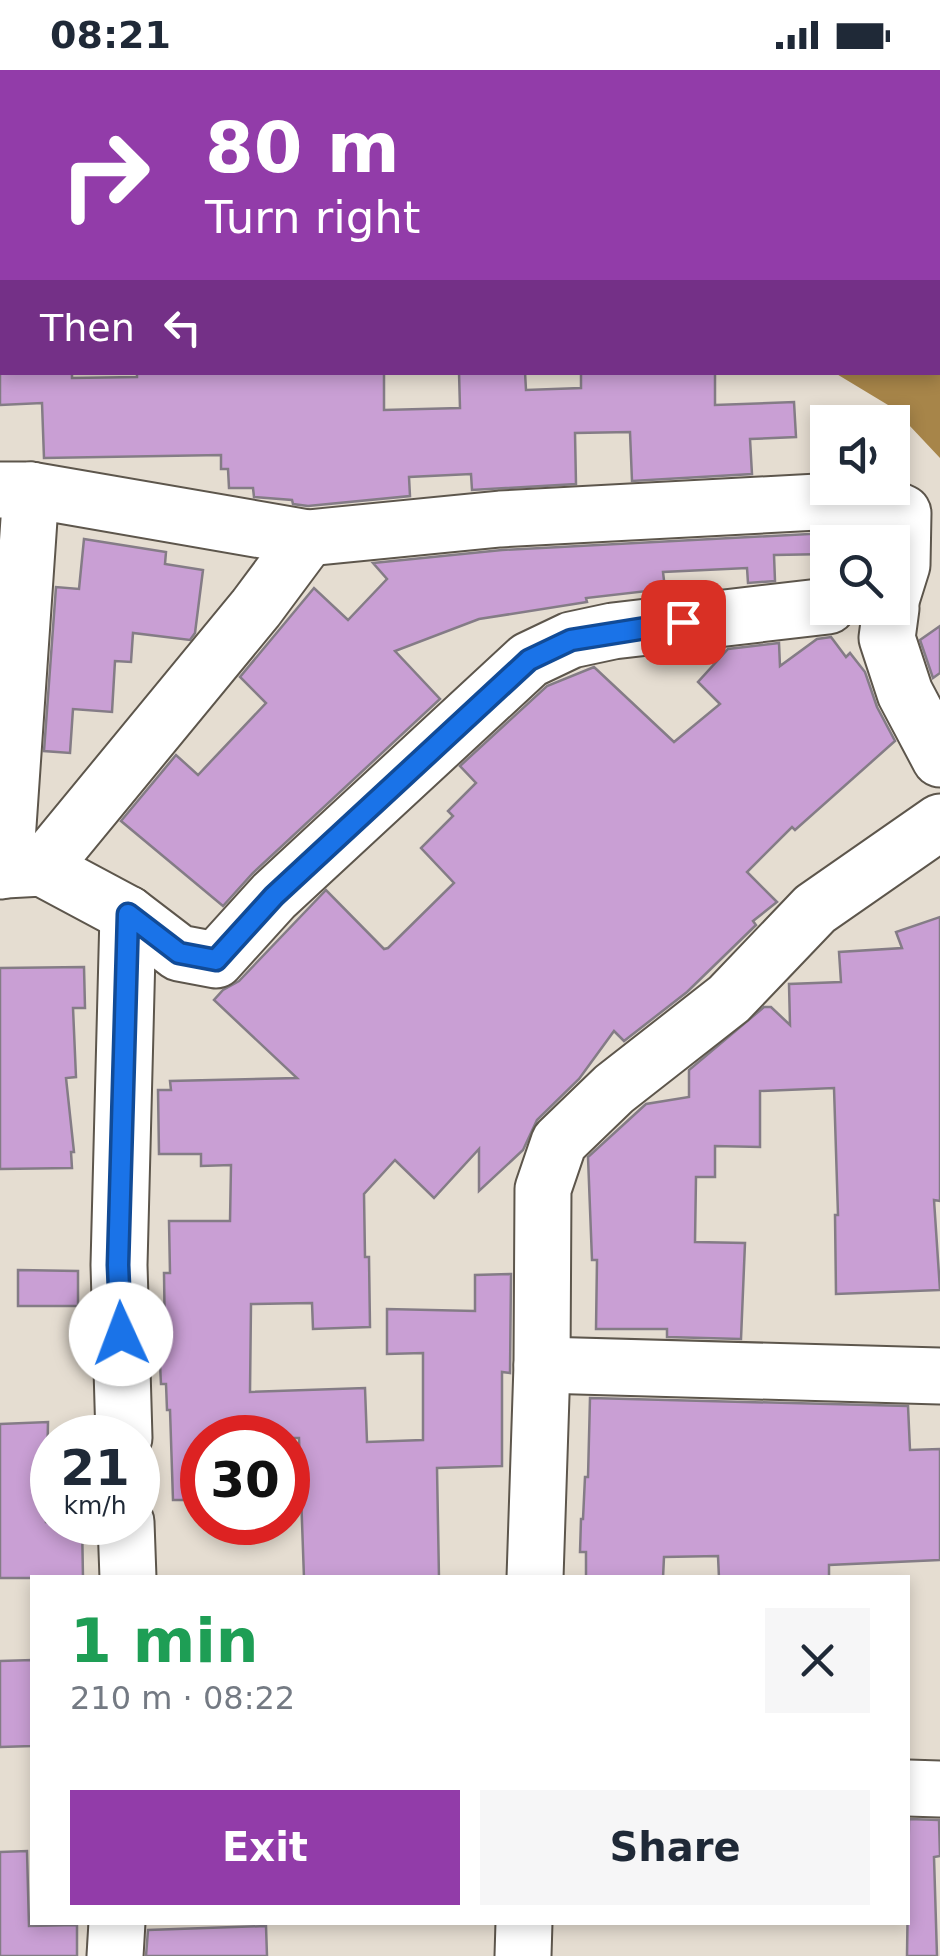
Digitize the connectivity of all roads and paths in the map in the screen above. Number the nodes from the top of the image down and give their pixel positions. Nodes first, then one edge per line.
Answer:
1 (16, 490) edge
2 (902, 525) edge
3 (308, 538) junction
4 (810, 608) edge
5 (889, 625) edge
6 (940, 759) edge
7 (940, 822) edge
8 (16, 870) edge
9 (128, 914) junction
10 (542, 1365) junction
11 (940, 1376) edge
12 (123, 1415) edge
13 (127, 1545) edge
14 (128, 1575) edge
15 (535, 1575) edge
16 (910, 1788) edge
17 (940, 1789) edge
18 (116, 1925) edge
19 (524, 1925) edge
20 (115, 1956) edge
21 (523, 1956) edge

1 - 3 street
1 - 8 street
2 - 3 street
3 - 8 street
4 - 9 street
5 - 6 street
7 - 10 street
8 - 9 street
9 - 12 street
10 - 11 street
10 - 15 street
13 - 14 street
16 - 17 street
18 - 20 street
19 - 21 street

